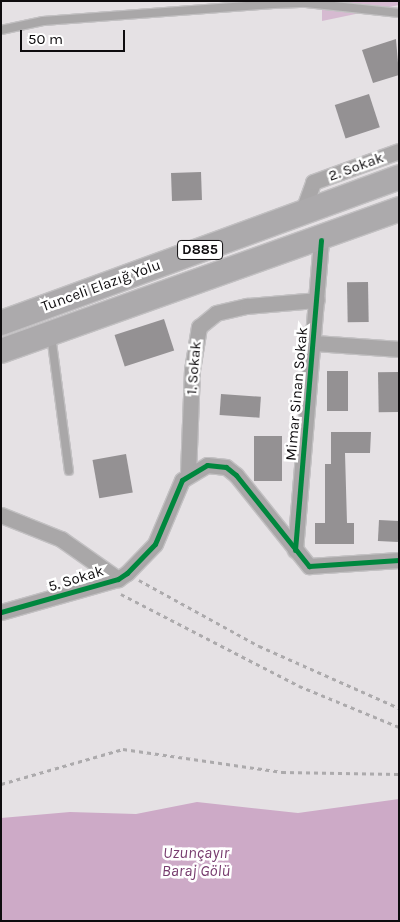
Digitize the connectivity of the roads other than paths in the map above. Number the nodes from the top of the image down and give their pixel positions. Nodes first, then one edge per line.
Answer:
1 (399, 13) edge
2 (1, 30) edge
3 (399, 151) edge
4 (399, 177) edge
5 (399, 209) edge
6 (302, 213) junction
7 (321, 240) junction
8 (317, 300) junction
9 (1, 323) edge
10 (51, 334) junction
11 (315, 343) junction
12 (399, 350) edge
13 (1, 351) edge
14 (69, 471) dead end
15 (188, 474) junction
16 (1, 515) edge
17 (295, 550) junction
18 (399, 560) edge
19 (116, 579) junction
20 (1, 612) edge

1 - 2 lane
3 - 6 street, 2. Sokak
4 - 6 main road, Tunceli Elazığ Yolu / D885
5 - 7 main road, Tunceli Elazığ Yolu / D885
6 - 9 main road, Tunceli Elazığ Yolu / D885
7 - 8 street, Mimar Sinan Sokak
7 - 10 main road, Tunceli Elazığ Yolu / D885
8 - 11 street, Mimar Sinan Sokak
8 - 15 street, 1. Sokak
10 - 13 main road, Tunceli Elazığ Yolu / D885
10 - 14 lane
11 - 12 street
11 - 17 street, Mimar Sinan Sokak
15 - 17 street
15 - 19 street
16 - 19 street
17 - 18 street
19 - 20 street, 5. Sokak

